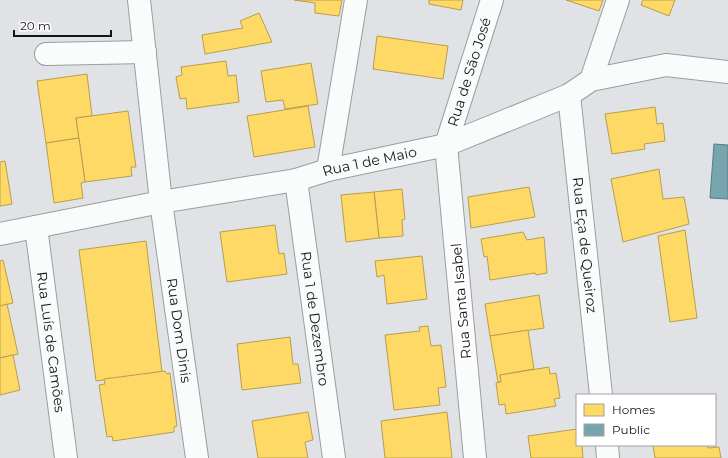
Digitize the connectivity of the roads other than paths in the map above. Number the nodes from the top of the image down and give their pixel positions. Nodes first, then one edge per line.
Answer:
1 (139, 0) edge
2 (356, 0) edge
3 (492, 0) edge
4 (618, 0) edge
5 (145, 52) junction
6 (46, 54) dead end
7 (728, 72) edge
8 (591, 80) junction
9 (569, 95) junction
10 (446, 145) junction
11 (328, 170) junction
12 (296, 180) junction
13 (161, 202) junction
14 (36, 227) junction
15 (0, 234) edge
16 (601, 394) edge
17 (607, 446) edge
18 (66, 458) edge
19 (197, 458) edge
20 (334, 458) edge
21 (475, 458) edge
22 (608, 458) edge

1 - 5 street, Rua Dom Dinis
2 - 11 street
3 - 10 street, Rua de São José
4 - 8 street
5 - 6 street
5 - 13 street, Rua Dom Dinis
7 - 8 street, Rua 1 de Maio
8 - 9 street, Rua 1 de Maio
9 - 10 street, Rua 1 de Maio
9 - 16 street, Rua Eça de Queiroz
10 - 11 street, Rua 1 de Maio
10 - 21 street, Rua Santa Isabel
11 - 12 street, Rua 1 de Maio
12 - 13 street, Rua 1 de Maio
12 - 20 street, Rua 1 de Dezembro
13 - 14 street, Rua 1 de Maio
13 - 19 street, Rua Dom Dinis
14 - 15 street, Rua 1 de Maio
14 - 18 street, Rua Luís de Camões
17 - 22 street

